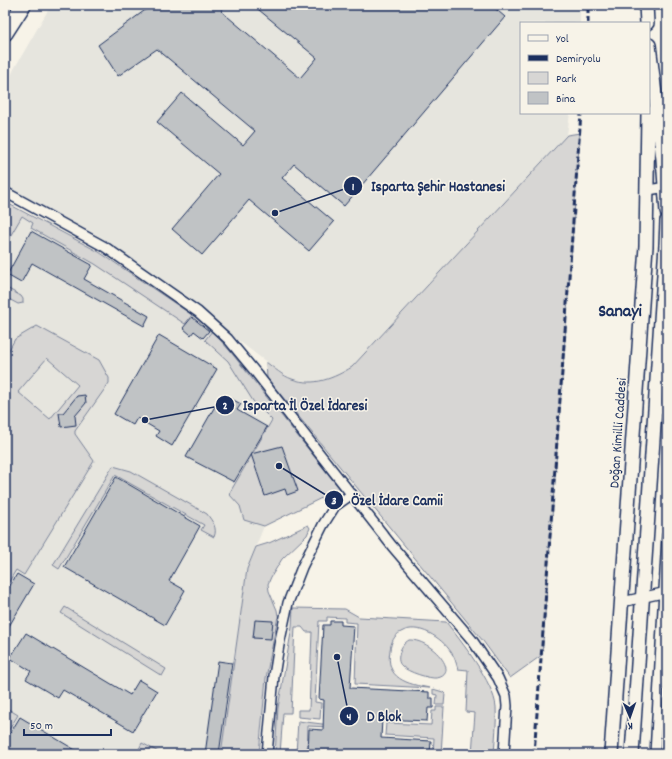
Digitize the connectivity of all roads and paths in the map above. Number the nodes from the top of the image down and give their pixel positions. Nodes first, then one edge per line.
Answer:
1 (23, 5) edge
2 (646, 5) edge
3 (647, 22) edge
4 (5, 33) edge
5 (650, 52) edge
6 (648, 114) edge
7 (648, 155) junction
8 (665, 160) edge
9 (666, 187) edge
10 (648, 190) junction
11 (5, 192) edge
12 (667, 212) edge
13 (667, 221) edge
14 (661, 408) edge
15 (352, 494) junction
16 (667, 536) edge
17 (665, 593) edge
18 (643, 598) junction
19 (622, 602) junction
20 (267, 754) edge
21 (504, 754) edge
22 (611, 754) edge
23 (632, 754) edge
24 (655, 754) edge

1 - 4 main road
2 - 3 main road
5 - 8 main road
6 - 7 main road, Doğan Kimilli Caddesi
7 - 8 street
7 - 10 main road, Doğan Kimilli Caddesi
8 - 9 main road
9 - 10 street
9 - 12 main road
10 - 19 main road, Doğan Kimilli Caddesi
11 - 15 street
13 - 14 main road
14 - 18 main road
15 - 20 street
15 - 21 street
16 - 17 street
17 - 18 street
17 - 24 street
18 - 19 street
18 - 23 main road
19 - 22 main road, Doğan Kimilli Caddesi

